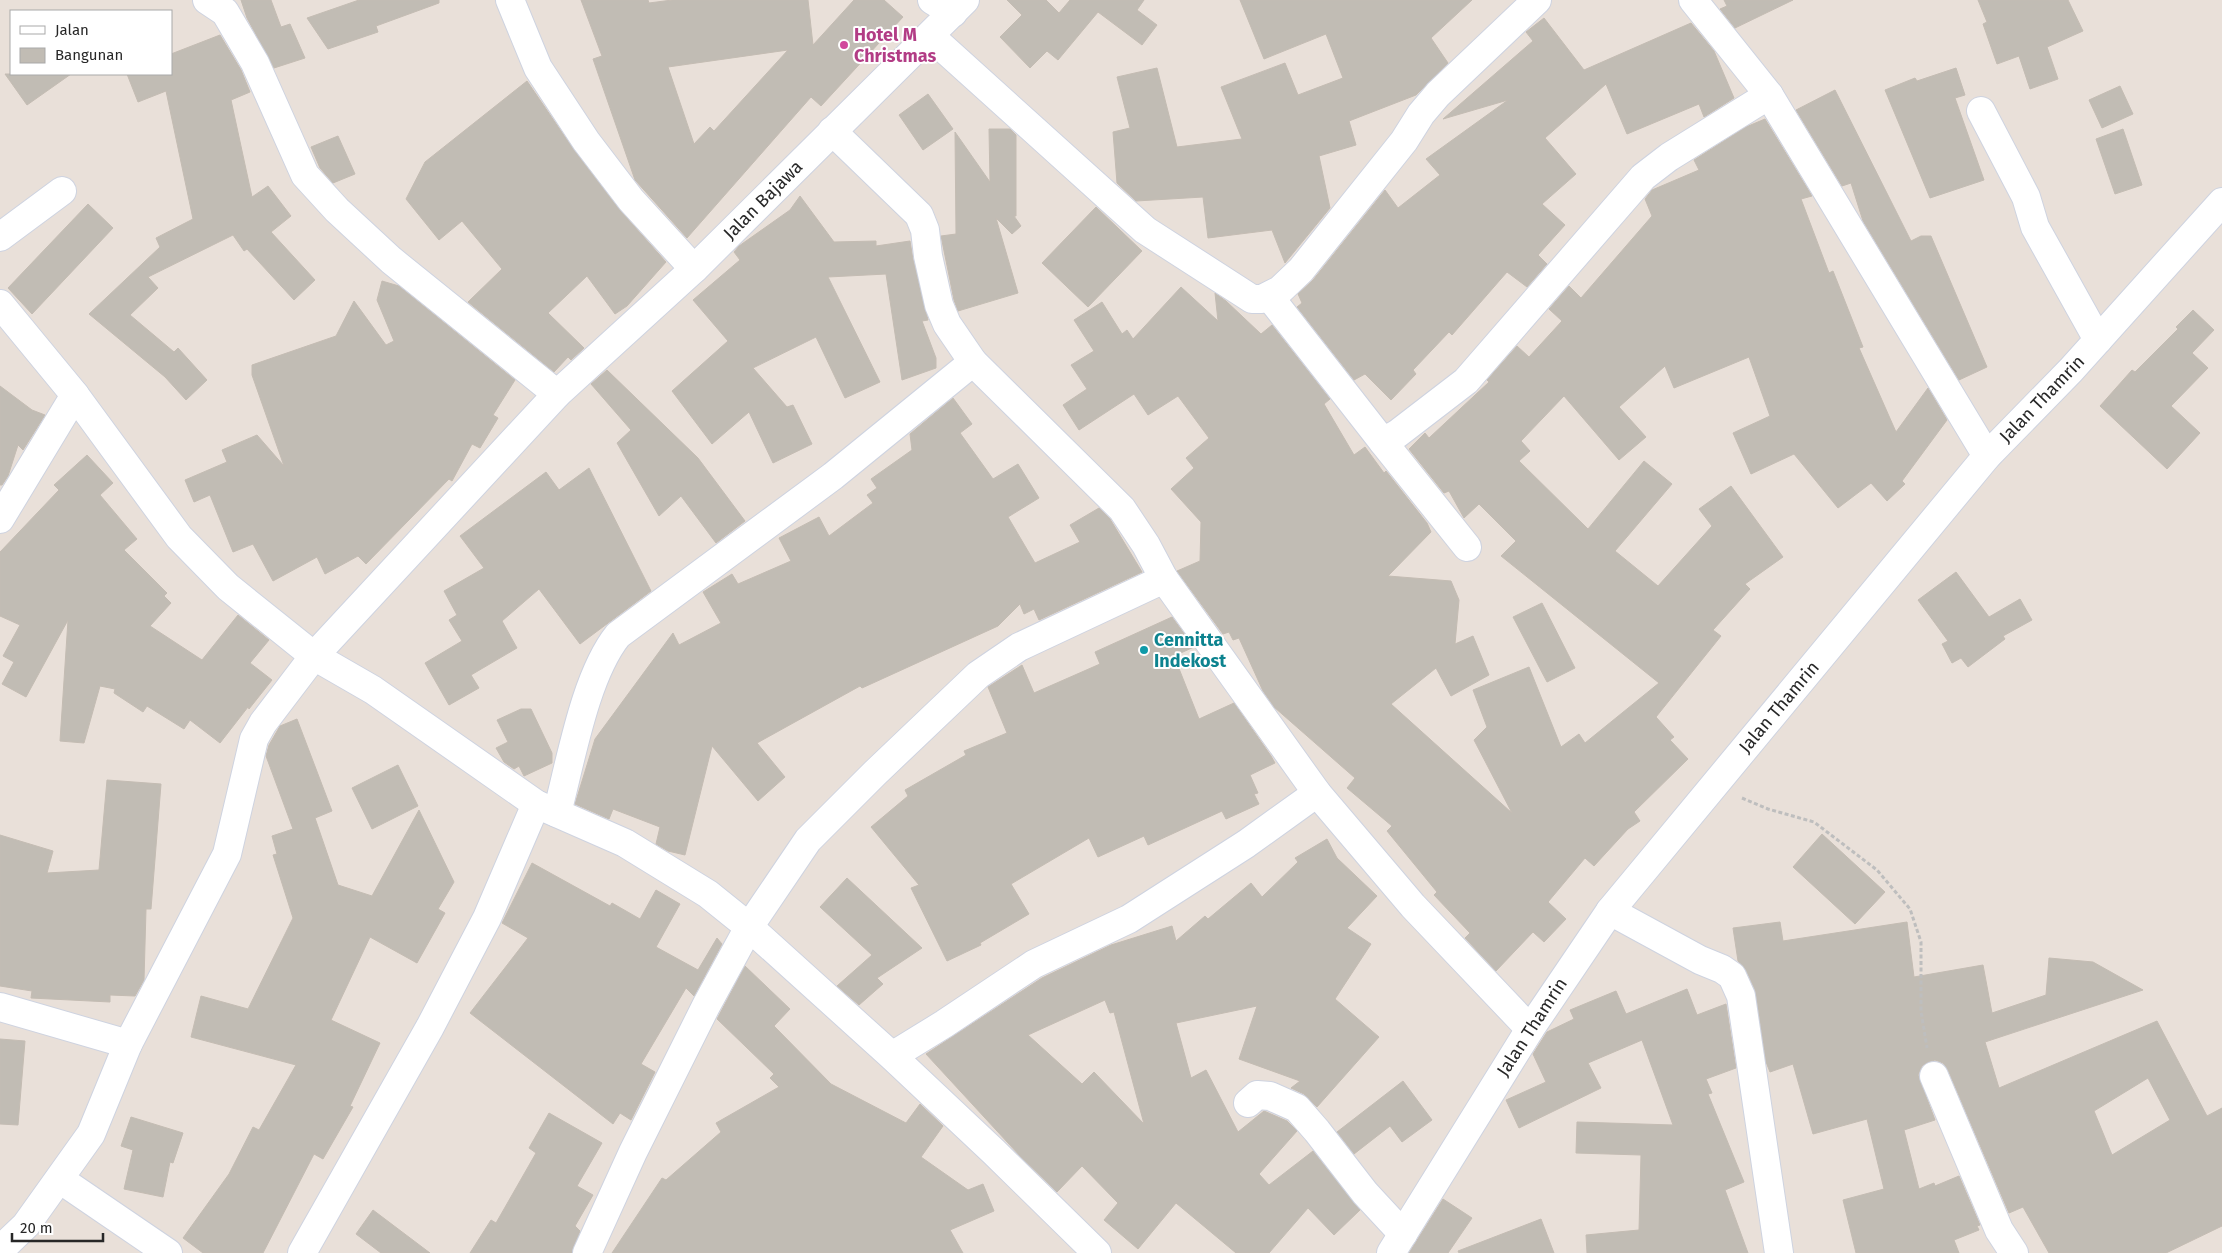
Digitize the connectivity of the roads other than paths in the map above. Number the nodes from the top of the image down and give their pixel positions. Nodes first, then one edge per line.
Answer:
1 (207, 0) edge
2 (510, 0) edge
3 (1537, 0) edge
4 (1693, 0) edge
5 (950, 4) edge
6 (930, 36) junction
7 (1768, 95) junction
8 (1981, 111) dead end
9 (832, 131) junction
10 (62, 191) dead end
11 (2222, 202) edge
12 (0, 237) edge
13 (694, 269) junction
14 (1269, 296) junction
15 (0, 304) edge
16 (2098, 340) junction
17 (973, 362) junction
18 (557, 394) junction
19 (76, 395) junction
20 (1383, 442) junction
21 (1987, 456) junction
22 (0, 519) edge
23 (1467, 547) dead end
24 (1164, 579) junction
25 (314, 656) junction
26 (1317, 793) junction
27 (546, 808) junction
28 (1610, 911) junction
29 (749, 927) junction
30 (0, 1006) edge
31 (1530, 1029) junction
32 (128, 1044) junction
33 (892, 1056) junction
34 (1934, 1076) road end
35 (1248, 1103) dead end
36 (61, 1180) junction
37 (1397, 1243) edge
38 (0, 1250) edge
39 (168, 1253) edge
40 (302, 1253) edge
41 (587, 1253) edge
42 (1097, 1253) edge
43 (1778, 1253) edge
44 (2014, 1253) edge

1 - 18 street
2 - 13 street
3 - 14 street
4 - 7 street
5 - 6 street, Jalan Bajawa
6 - 9 street, Jalan Bajawa
6 - 14 street
7 - 20 street
7 - 21 street
8 - 16 street
9 - 13 street, Jalan Bajawa
9 - 17 street
10 - 12 street
11 - 16 street, Jalan Thamrin
13 - 18 street, Jalan Bajawa
14 - 20 street
15 - 19 street
16 - 21 street, Jalan Thamrin
17 - 24 street
17 - 27 street
18 - 25 street, Jalan Bajawa
19 - 22 street
19 - 25 street
20 - 23 street
21 - 28 street, Jalan Thamrin
24 - 26 street
24 - 29 street
25 - 27 street
25 - 32 street, Jalan Bajawa
26 - 31 street
26 - 33 street
27 - 29 street
27 - 40 street
28 - 31 street, Jalan Thamrin
28 - 43 street
29 - 33 street
29 - 41 street
30 - 32 street
31 - 37 street, Jalan Thamrin
32 - 36 street, Jalan Bajawa
33 - 42 street
34 - 44 street
35 - 37 street
36 - 38 street, Jalan Bajawa
36 - 39 street

